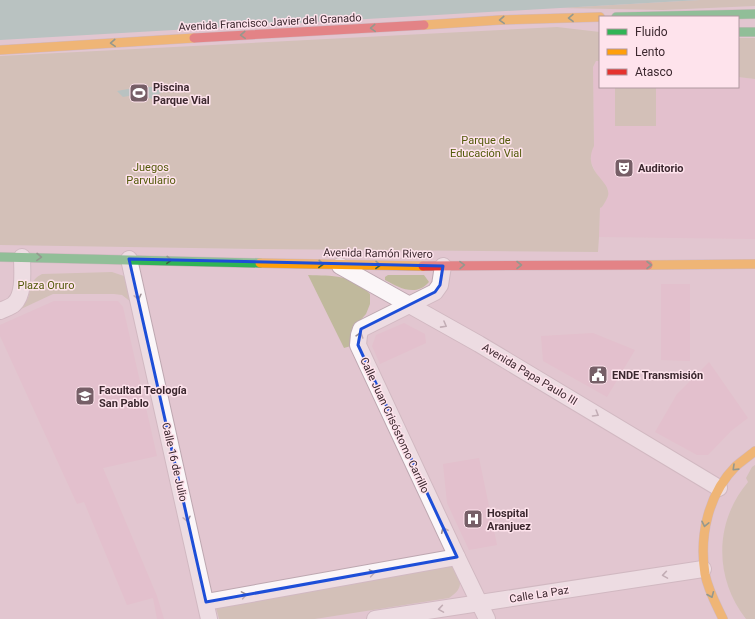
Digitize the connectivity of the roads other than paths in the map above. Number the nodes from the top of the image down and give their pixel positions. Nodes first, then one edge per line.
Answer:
1 (755, 14) edge
2 (662, 16) edge
3 (599, 17) edge
4 (739, 32) edge
5 (755, 32) edge
6 (0, 50) edge
7 (0, 257) edge
8 (22, 257) junction
9 (129, 259) junction
10 (755, 264) edge
11 (339, 265) junction
12 (443, 266) junction
13 (410, 306) junction
14 (0, 311) edge
15 (755, 451) edge
16 (719, 488) junction
17 (457, 558) junction
18 (703, 569) junction
19 (206, 602) junction
20 (479, 603) junction
21 (209, 619) edge
22 (375, 619) edge
23 (487, 619) edge
24 (723, 619) edge

1 - 2 main road
3 -> 6 main road, Avenida Francisco Javier del Granado
4 - 5 main road
7 - 8 main road, Avenida Ramón Rivero
8 -> 9 main road, Avenida Ramón Rivero
8 - 14 street
9 -> 11 main road, Avenida Ramón Rivero
9 -> 19 street, Calle 16 de Julio
12 -> 10 main road, Avenida Ramón Rivero
11 -> 12 main road, Avenida Ramón Rivero
11 - 13 street, Avenida Papa Paulo III
12 - 13 street, Calle Juan Crisóstomo Carrillo
13 -> 16 street, Avenida Papa Paulo III
17 -> 13 street, Calle Juan Crisóstomo Carrillo
15 -> 16 main road
16 -> 18 main road
19 -> 17 street
17 - 20 street, Calle Juan Crisóstomo Carrillo
18 -> 20 street, Calle La Paz
18 -> 24 main road
19 - 21 street, Calle 16 de Julio
20 -> 22 street, Calle La Paz
20 - 23 street, Calle Juan Crisóstomo Carrillo

